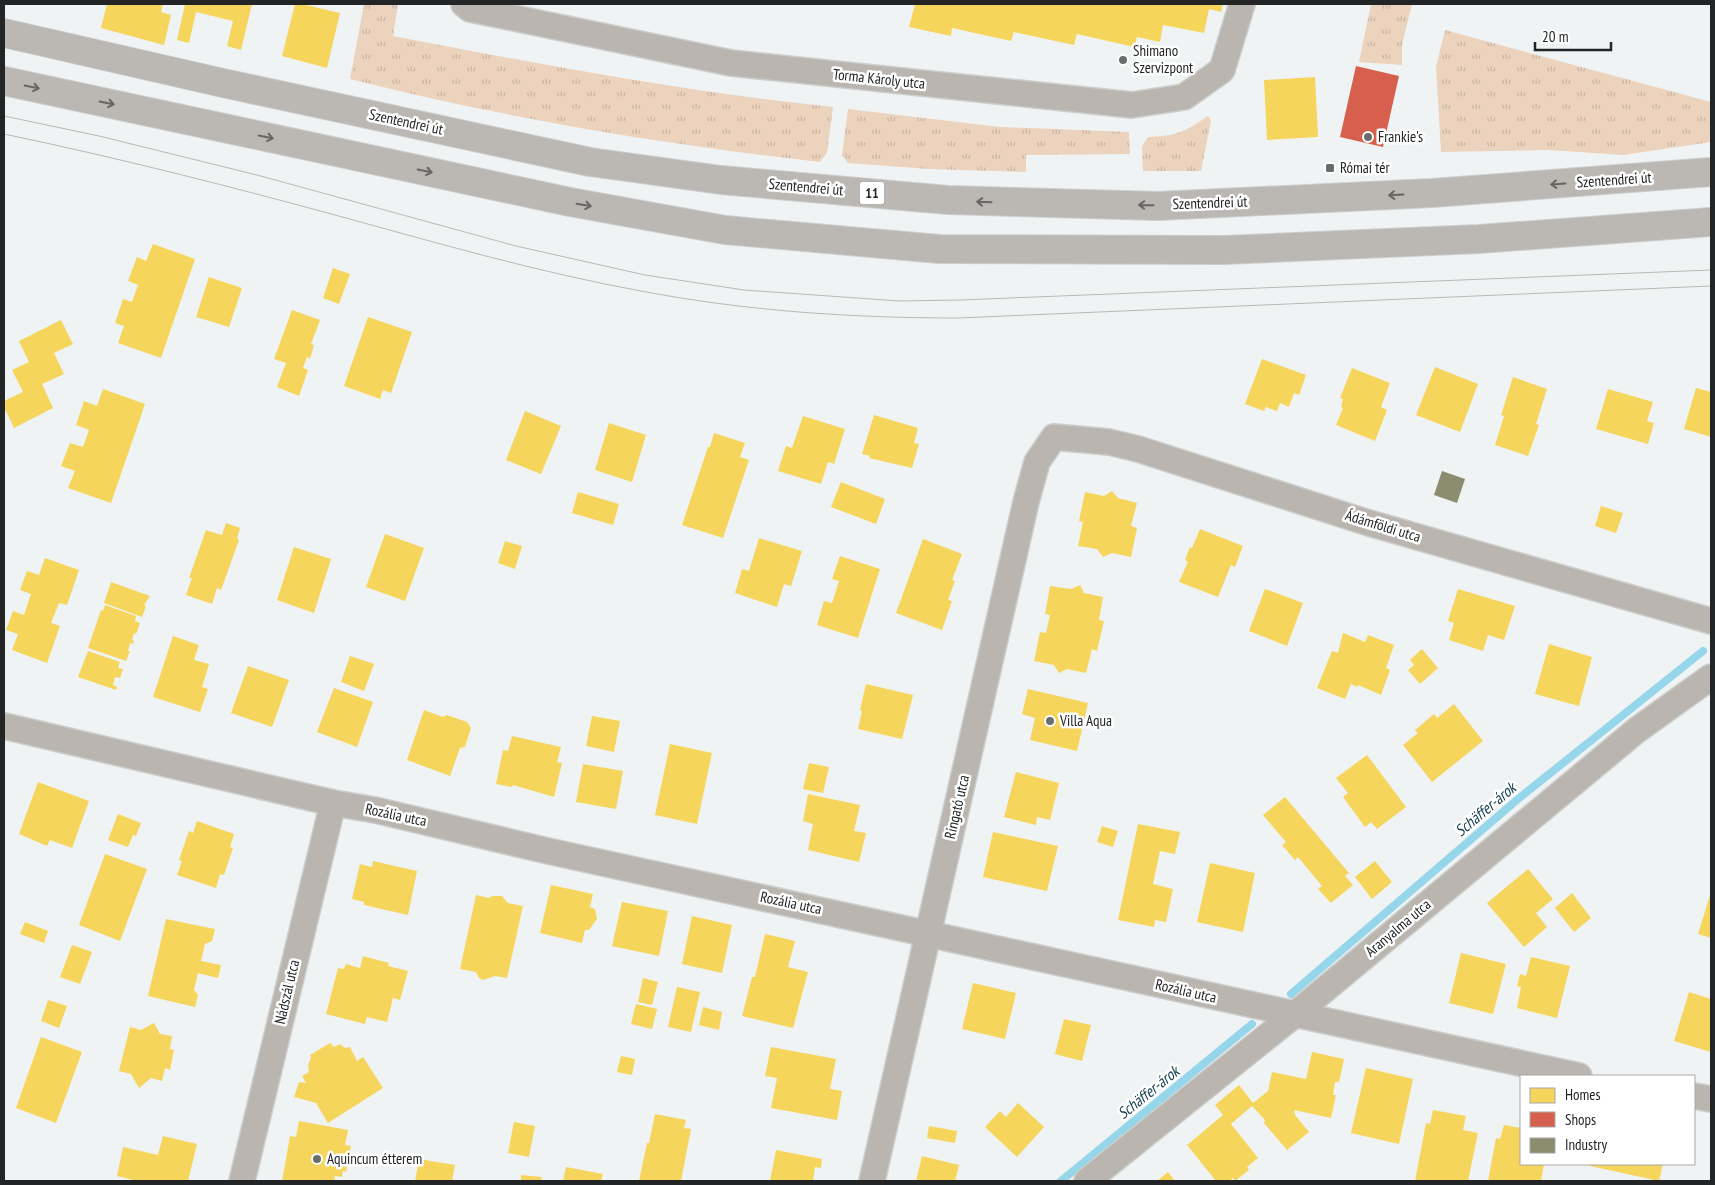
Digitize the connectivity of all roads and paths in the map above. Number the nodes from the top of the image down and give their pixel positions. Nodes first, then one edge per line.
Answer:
1 (1242, 4) edge
2 (475, 6) edge
3 (4, 33) edge
4 (4, 80) edge
5 (1711, 172) edge
6 (1711, 222) edge
7 (1054, 437) joint
8 (1711, 621) edge
9 (1711, 677) edge
10 (4, 726) edge
11 (333, 803) junction
12 (928, 933) junction
13 (1294, 1014) junction
14 (1574, 1075) edge
15 (1695, 1096) edge
16 (1711, 1099) edge
17 (242, 1181) edge
18 (872, 1181) edge
19 (1087, 1181) edge

1 - 2 street, Torma Károly utca
5 -> 3 main road, Szentendrei út / 11
4 -> 6 main road
7 - 8 street, Ádámföldi utca
7 - 12 street, Ringató utca
9 - 13 street, Aranyalma utca
10 - 11 street, Rozália utca
11 - 12 street, Rozália utca
11 - 17 street, Nádszál utca
12 - 13 street, Rozália utca
12 - 18 street, Ringató utca
13 - 14 street, Rozália utca
13 - 19 street, Aranyalma utca
15 - 16 street

